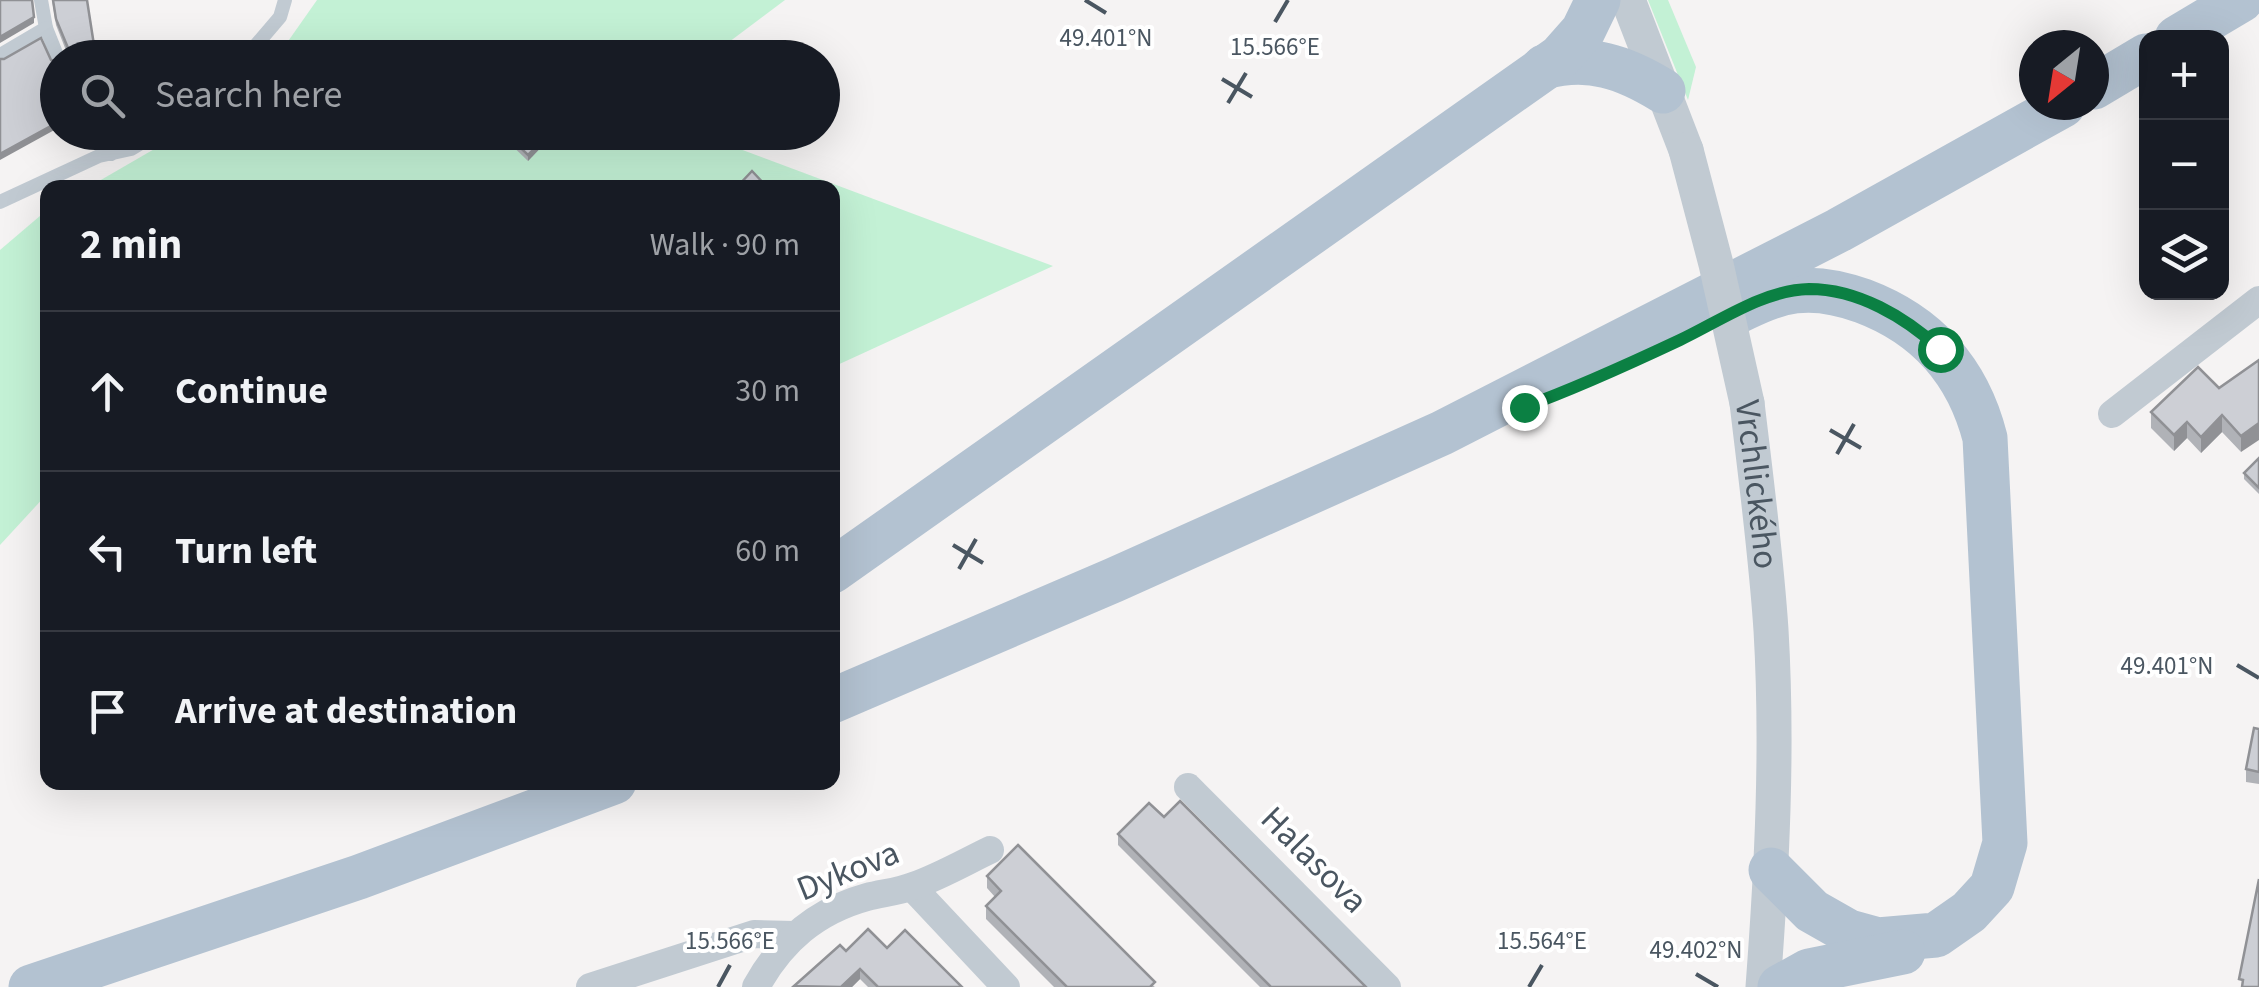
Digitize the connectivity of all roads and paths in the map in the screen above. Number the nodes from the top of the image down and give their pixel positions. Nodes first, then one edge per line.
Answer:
1 (41, 0) edge
2 (285, 0) edge
3 (1598, 0) edge
4 (1628, 0) edge
5 (2241, 0) edge
6 (46, 28) junction
7 (2191, 30) edge
8 (51, 40) edge
9 (260, 40) edge
10 (0, 56) edge
11 (2139, 60) edge
12 (1544, 67) junction
13 (2109, 78) edge
14 (1664, 91) junction
15 (2035, 120) edge
16 (109, 150) edge
17 (127, 150) edge
18 (111, 154) junction
19 (51, 180) edge
20 (40, 185) edge
21 (0, 202) edge
22 (2259, 300) edge
23 (2112, 414) dead end
24 (1442, 433) junction
25 (840, 565) edge
26 (840, 698) edge
27 (1188, 787) dead end
28 (504, 790) edge
29 (593, 790) edge
30 (990, 850) dead end
31 (1772, 870) junction
32 (912, 887) junction
33 (794, 935) junction
34 (1936, 935) junction
35 (122, 958) junction
36 (31, 987) edge
37 (590, 987) edge
38 (756, 987) edge
39 (1006, 987) edge
40 (1387, 987) edge
41 (1763, 987) edge
42 (1780, 987) edge

1 - 6 lane
2 - 9 lane
3 - 12 main road
4 - 14 street, Vrchlického
5 - 7 main road
6 - 8 lane
6 - 10 lane
11 - 13 main road
12 - 14 main road
12 - 25 main road
14 - 31 street, Vrchlického, bridge
15 - 24 main road
16 - 18 lane
17 - 18 lane
18 - 19 lane
20 - 21 lane
22 - 23 street
24 - 26 main road
24 - 34 main road
27 - 40 street, Halasova
28 - 35 main road
29 - 35 main road
30 - 32 street, Dykova
31 - 34 main road
31 - 41 street, Vrchlického
32 - 33 street, Dykova
32 - 39 street
33 - 37 street
33 - 38 street, Dykova
34 - 42 main road
35 - 36 main road

